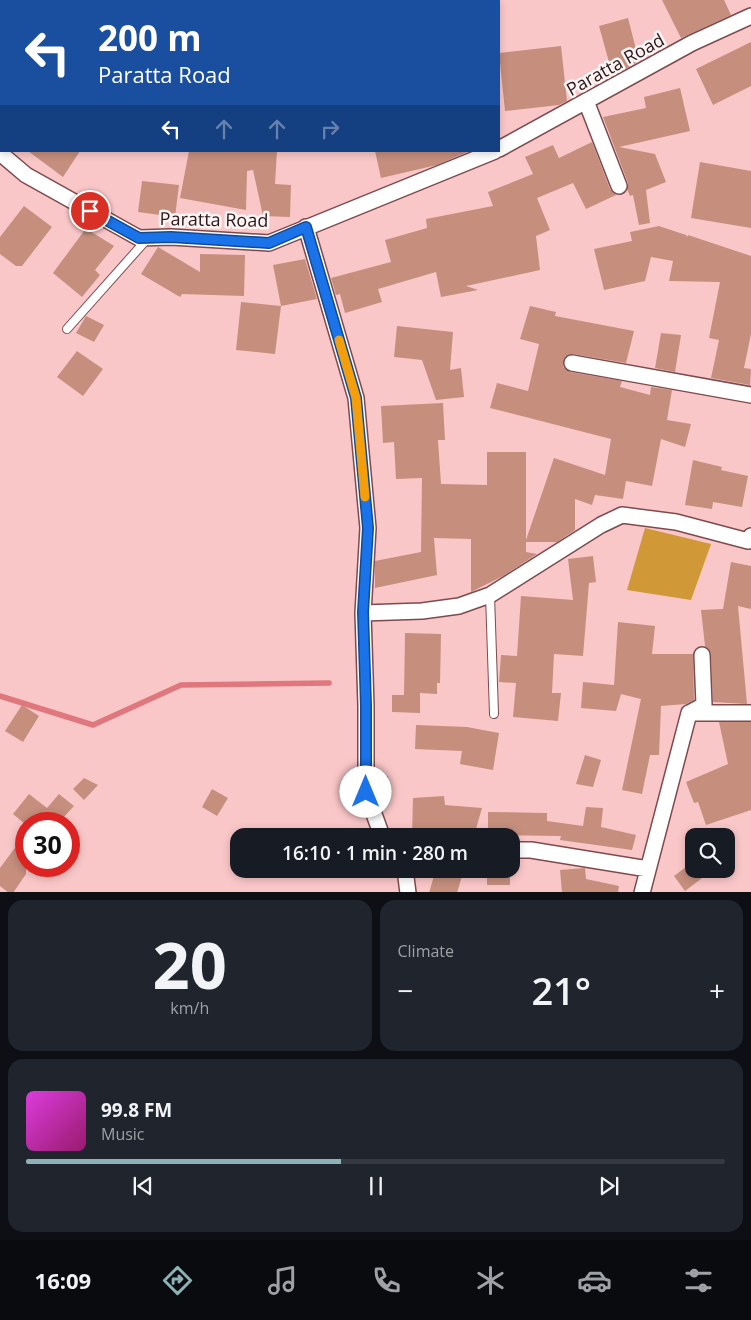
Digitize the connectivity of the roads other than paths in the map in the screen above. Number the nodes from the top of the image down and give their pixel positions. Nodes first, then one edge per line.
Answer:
1 (751, 16) edge
2 (586, 101) junction
3 (500, 148) edge
4 (493, 152) edge
5 (0, 153) edge
6 (619, 186) dead end
7 (306, 227) junction
8 (149, 237) junction
9 (67, 330) dead end
10 (572, 363) dead end
11 (751, 396) edge
12 (751, 536) edge
13 (490, 595) junction
14 (363, 612) junction
15 (702, 655) dead end
16 (688, 713) junction
17 (751, 713) edge
18 (494, 714) dead end
19 (379, 828) edge
20 (520, 850) edge
21 (648, 869) junction
22 (406, 878) edge
23 (408, 892) edge
24 (642, 892) edge

1 - 2 street, Paratta Road
2 - 3 street, Paratta Road
2 - 6 street
4 - 7 street, Paratta Road
5 - 8 street, Paratta Road
7 - 8 street, Paratta Road
7 - 14 street
8 - 9 lane
10 - 11 street
12 - 13 street
13 - 14 street
13 - 18 lane
14 - 19 street
15 - 16 street
16 - 17 street
16 - 21 street
20 - 21 street
21 - 24 street
22 - 23 street

